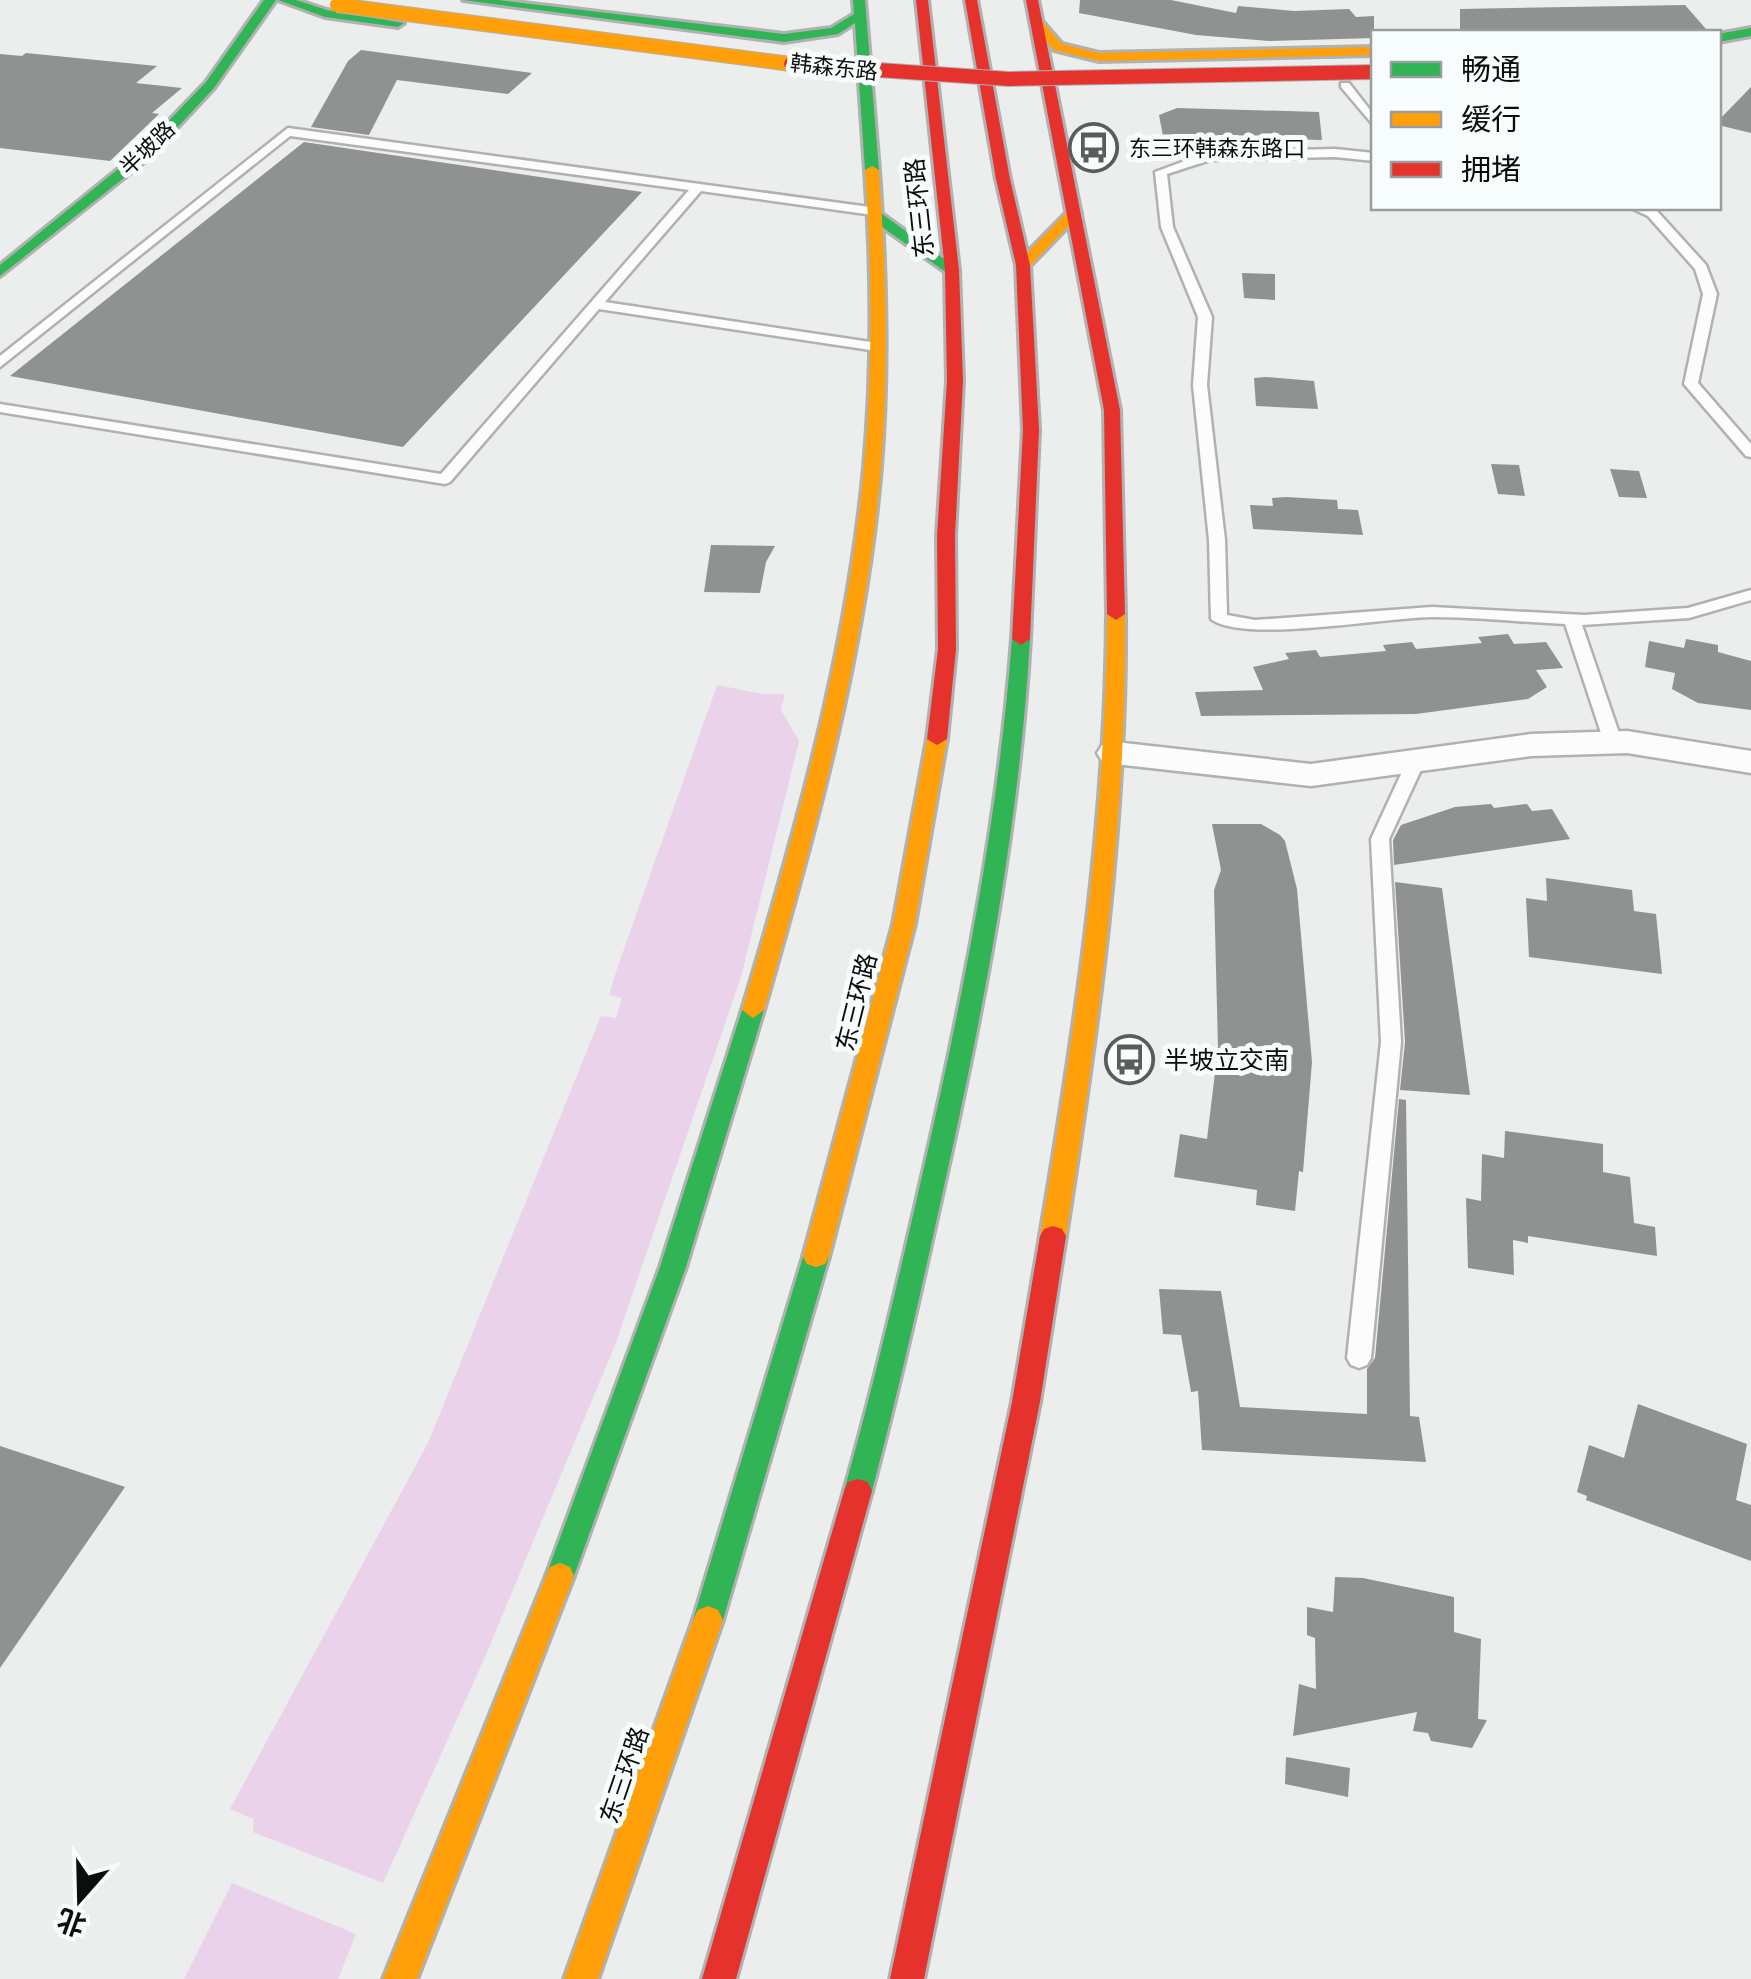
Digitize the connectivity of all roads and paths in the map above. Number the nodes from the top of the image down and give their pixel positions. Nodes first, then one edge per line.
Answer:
1 (270, 0) edge
2 (284, 0) edge
3 (298, 0) edge
4 (402, 0) edge
5 (468, 0) edge
6 (922, 0) edge
7 (971, 0) edge
8 (860, 7) edge
9 (1035, 11) edge
10 (1751, 32) edge
11 (1721, 41) edge
12 (1721, 42) edge
13 (1751, 42) edge
14 (1371, 51) edge
15 (1371, 61) edge
16 (1371, 72) edge
17 (1371, 84) edge
18 (1344, 85) junction
19 (867, 103) junction
20 (1371, 119) edge
21 (1060, 137) junction
22 (1371, 156) edge
23 (698, 187) junction
24 (1643, 210) edge
25 (873, 212) junction
26 (1074, 213) junction
27 (1022, 265) junction
28 (952, 270) junction
29 (0, 272) edge
30 (596, 306) junction
31 (877, 347) junction
32 (0, 363) edge
33 (0, 408) edge
34 (1751, 453) edge
35 (1751, 594) edge
36 (1572, 620) junction
37 (1613, 742) junction
38 (1115, 753) junction
39 (1417, 759) junction
40 (1751, 762) edge
41 (1359, 1358) dead end
42 (400, 1979) edge
43 (581, 1979) edge
44 (719, 1979) edge
45 (907, 1979) edge

1 - 29 main road, 半坡路
2 - 19 main road
3 - 16 main road, 韩森东路, bridge
4 - 15 main road, 韩森东路
5 - 8 main road
6 - 28 main road, 东三环路
7 - 27 main road
8 - 19 main road
9 - 14 main road
9 - 21 main road
10 - 11 main road
12 - 13 main road
17 - 18 main road
18 - 20 lane
18 - 21 main road
19 - 25 main road
21 - 26 main road
22 - 36 lane
23 - 25 lane
23 - 30 lane
23 - 32 lane
24 - 34 lane
25 - 28 main road
25 - 31 main road
26 - 27 main road
26 - 38 main road
27 - 44 main road
28 - 43 main road, 东三环路
30 - 31 lane
30 - 33 lane
31 - 42 main road
35 - 36 lane
36 - 37 lane
37 - 39 street
37 - 40 street
38 - 39 street
38 - 45 main road
39 - 41 lane

